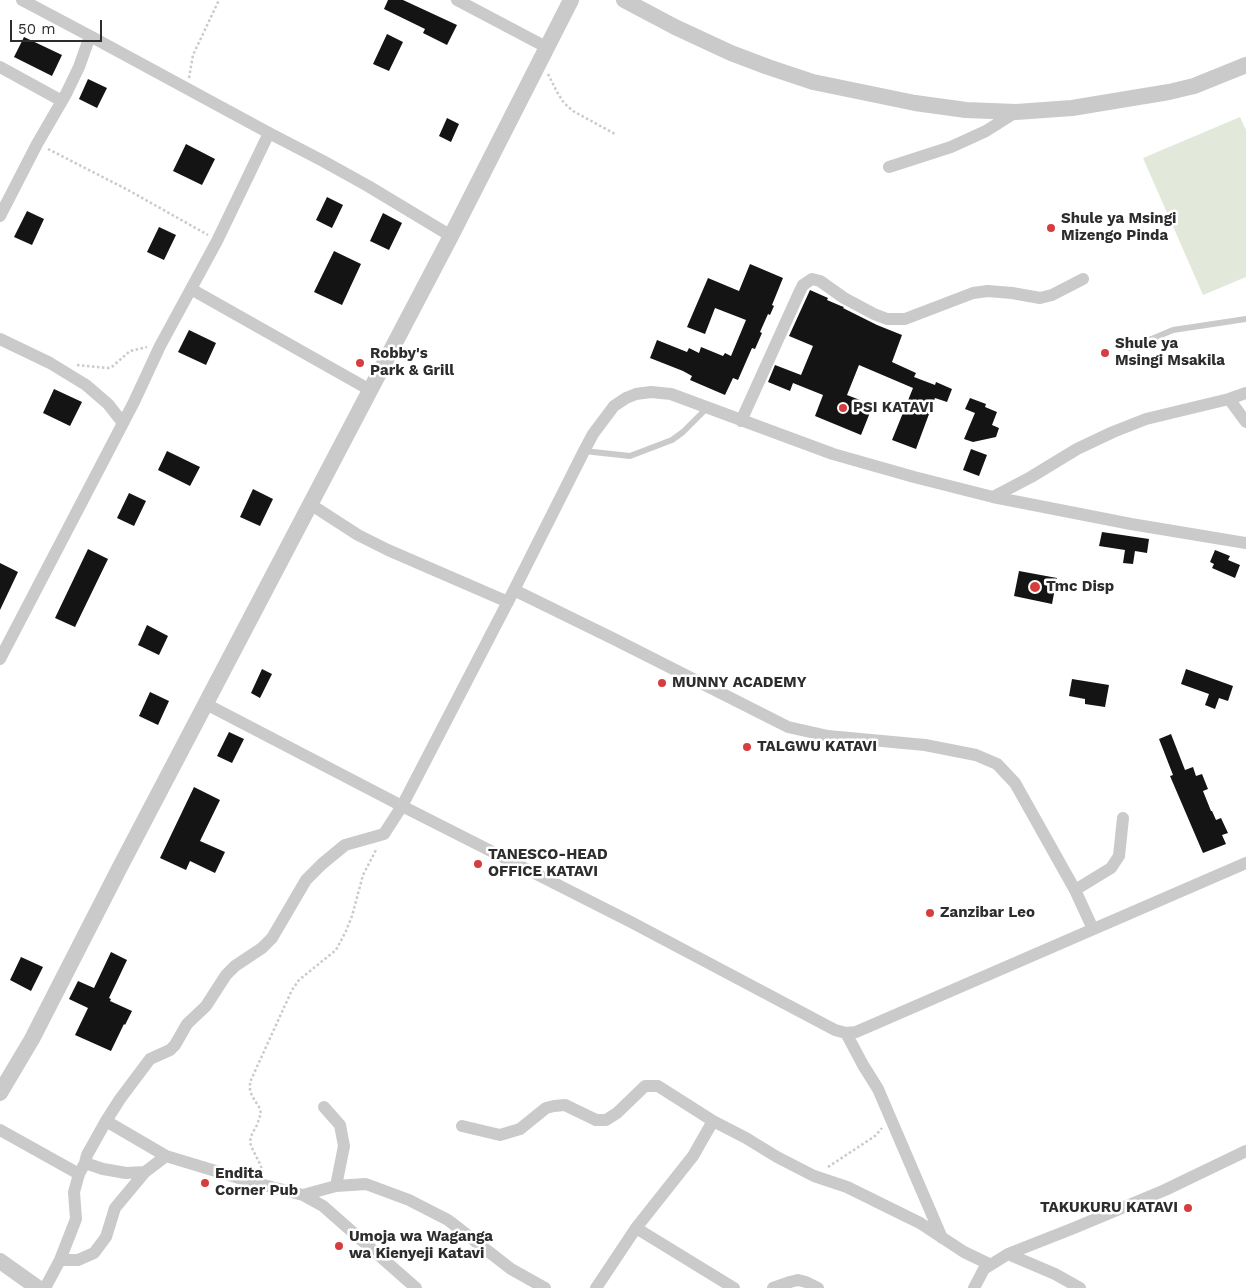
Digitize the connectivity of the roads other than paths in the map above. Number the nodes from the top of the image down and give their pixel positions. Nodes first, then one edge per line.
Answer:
1 (22, 0) edge
2 (456, 0) edge
3 (571, 0) edge
4 (624, 0) edge
5 (90, 36) junction
6 (543, 53) junction
7 (1246, 65) edge
8 (0, 68) edge
9 (62, 101) junction
10 (1016, 112) junction
11 (269, 133) junction
12 (889, 167) dead end
13 (5, 197) edge
14 (0, 216) edge
15 (451, 236) junction
16 (1083, 279) dead end
17 (191, 289) junction
18 (1246, 320) edge
19 (0, 338) edge
20 (1130, 348) dead end
21 (370, 390) junction
22 (1246, 393) edge
23 (1230, 399) junction
24 (134, 402) junction
25 (108, 404) junction
26 (708, 407) junction
27 (741, 421) junction
28 (123, 422) junction
29 (1246, 422) edge
30 (584, 451) junction
31 (993, 496) junction
32 (310, 504) junction
33 (1246, 543) edge
34 (511, 596) junction
35 (0, 659) edge
36 (206, 704) junction
37 (402, 806) junction
38 (1123, 818) dead end
39 (1246, 863) edge
40 (1075, 890) junction
41 (1093, 930) junction
42 (846, 1033) junction
43 (0, 1093) edge
44 (324, 1107) dead end
45 (106, 1120) junction
46 (713, 1121) junction
47 (462, 1126) dead end
48 (0, 1130) edge
49 (1246, 1151) edge
50 (166, 1156) junction
51 (82, 1169) junction
52 (145, 1172) junction
53 (336, 1186) junction
54 (303, 1195) junction
55 (636, 1228) junction
56 (942, 1238) junction
57 (1008, 1254) junction
58 (60, 1260) junction
59 (0, 1261) edge
60 (989, 1264) junction
61 (38, 1288) edge
62 (45, 1288) edge
63 (416, 1288) edge
64 (545, 1288) edge
65 (596, 1288) edge
66 (734, 1288) edge
67 (773, 1288) edge
68 (818, 1288) edge
69 (974, 1288) edge
70 (1080, 1288) edge

1 - 5 street
2 - 6 street
3 - 6 street
4 - 10 street
5 - 9 street
5 - 11 street
6 - 15 street
7 - 10 street
8 - 9 street
9 - 13 street
10 - 12 street
11 - 15 street
11 - 17 street
13 - 14 street
15 - 21 street
16 - 27 street
17 - 21 street
17 - 24 street
18 - 20 lane
19 - 25 street
21 - 32 street
22 - 23 street
23 - 29 street
23 - 31 street
24 - 25 street
24 - 28 street
25 - 28 street
26 - 27 street
26 - 30 lane
26 - 30 street
27 - 31 street
28 - 35 street
30 - 34 street
31 - 33 street
32 - 34 street
32 - 36 street
34 - 37 street
34 - 40 street
36 - 37 street
36 - 43 street
37 - 42 street
37 - 45 street
38 - 40 street
39 - 41 street
40 - 41 street
41 - 42 street
42 - 56 street
44 - 53 street
45 - 50 street
45 - 51 street
46 - 47 street
46 - 55 street
46 - 56 street
48 - 51 street
49 - 57 street
50 - 52 street
50 - 54 street
51 - 52 street
51 - 58 street
52 - 58 street
53 - 54 street
53 - 64 street
54 - 63 street
55 - 65 street
55 - 66 street
56 - 60 street
57 - 60 street
57 - 70 street
58 - 62 street
59 - 61 street
60 - 69 street
67 - 68 street

